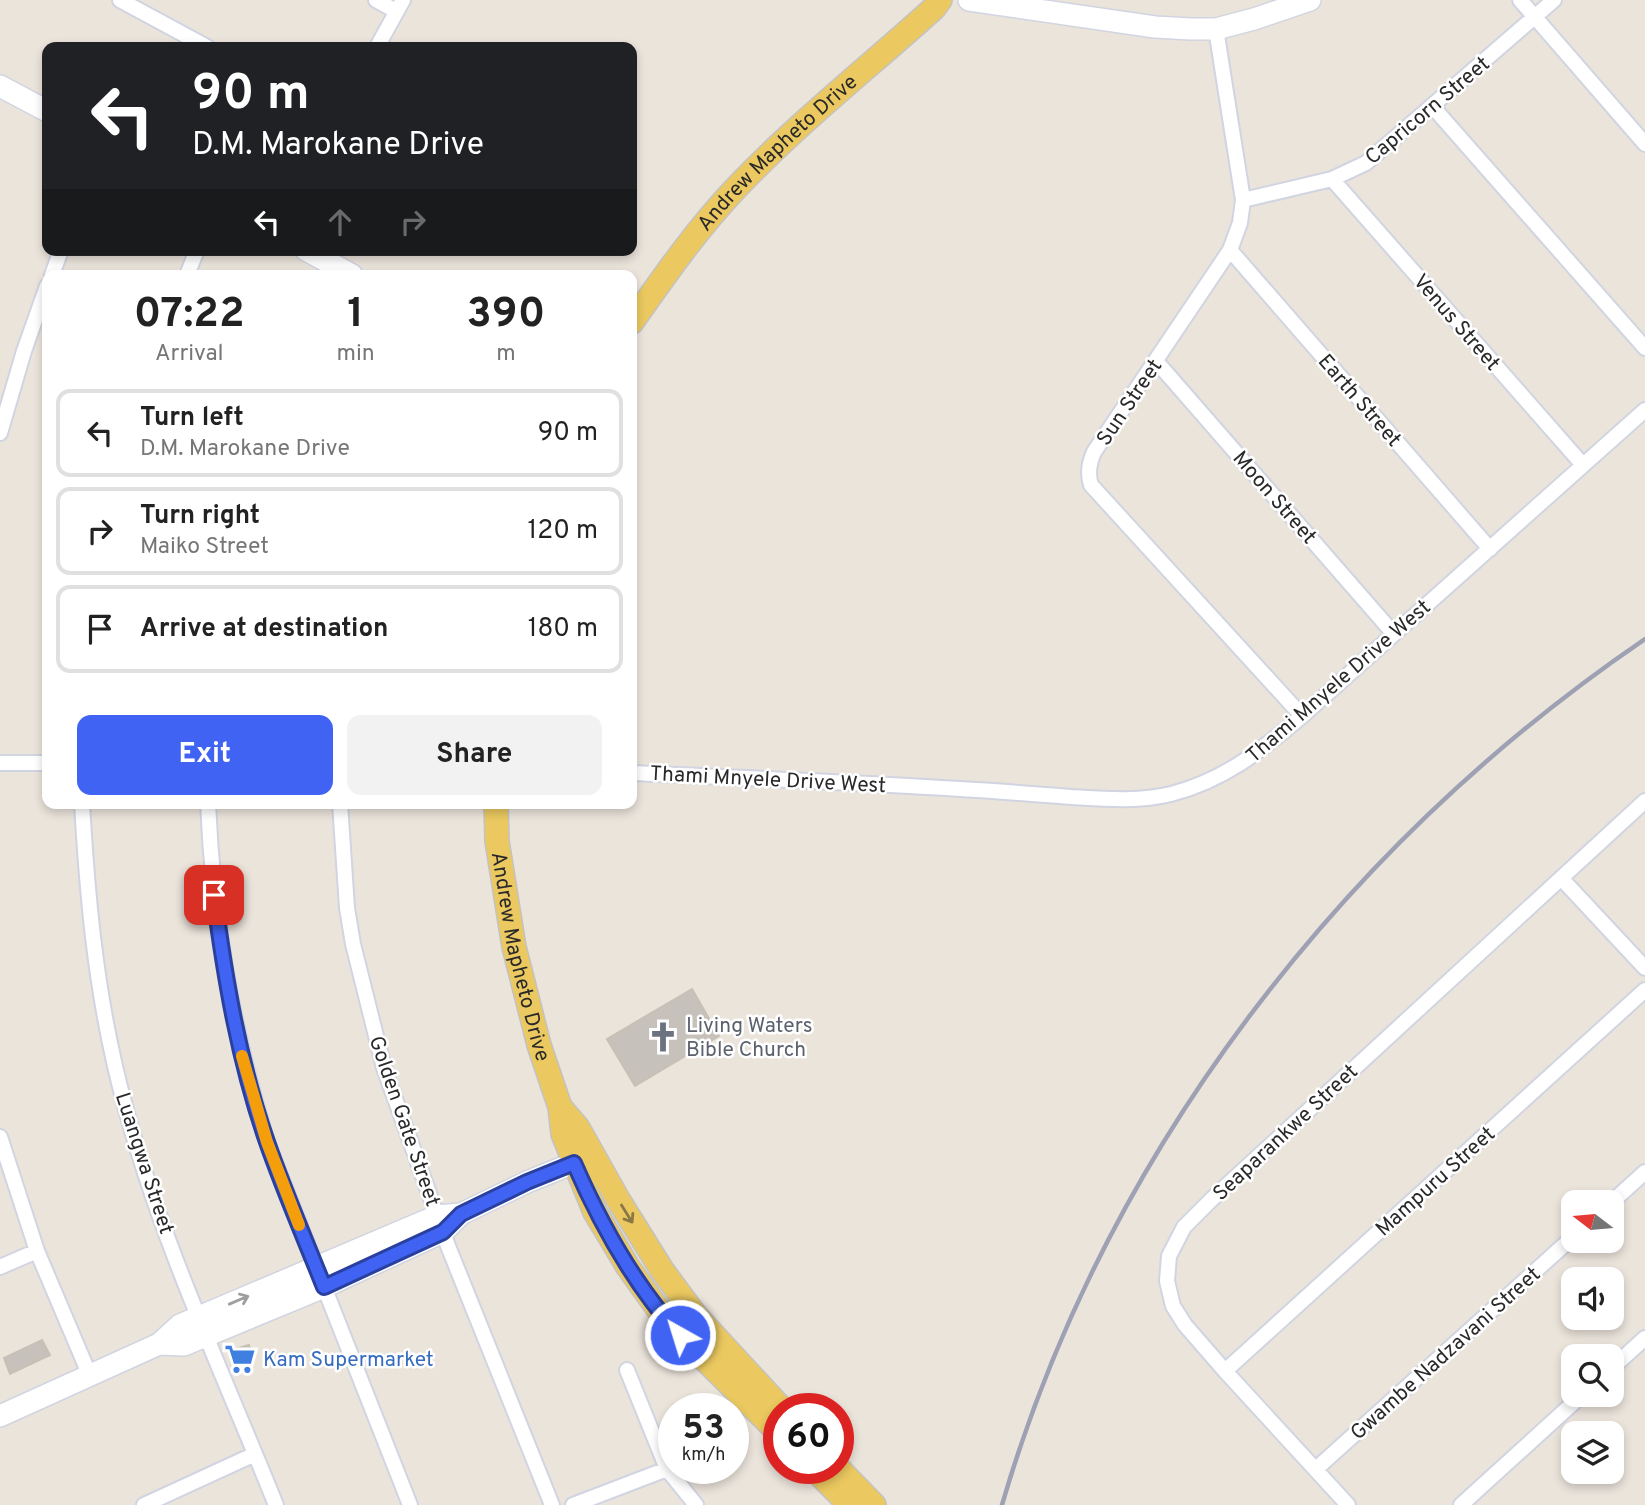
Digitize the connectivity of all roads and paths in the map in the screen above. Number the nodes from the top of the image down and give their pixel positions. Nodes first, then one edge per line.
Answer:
1 (120, 0) edge
2 (376, 0) edge
3 (940, 0) edge
4 (969, 0) edge
5 (1310, 0) edge
6 (1520, 0) edge
7 (1555, 0) edge
8 (400, 6) edge
9 (1535, 17) junction
10 (1216, 29) junction
11 (198, 42) edge
12 (380, 42) edge
13 (0, 86) edge
14 (1432, 107) junction
15 (42, 108) edge
16 (1645, 144) edge
17 (1332, 179) junction
18 (1242, 200) junction
19 (1230, 250) junction
20 (42, 300) edge
21 (637, 315) edge
22 (1645, 348) edge
23 (1156, 361) junction
24 (1645, 410) edge
25 (0, 433) edge
26 (1583, 465) junction
27 (1490, 550) junction
28 (1394, 634) junction
29 (1302, 716) junction
30 (0, 763) edge
31 (42, 763) edge
32 (637, 773) edge
33 (1645, 801) edge
34 (82, 809) edge
35 (208, 809) edge
36 (340, 809) edge
37 (496, 809) edge
38 (1561, 878) junction
39 (1645, 968) edge
40 (1645, 990) edge
41 (0, 1136) edge
42 (584, 1159) junction
43 (1645, 1172) edge
44 (1624, 1191) edge
45 (440, 1224) junction
46 (1561, 1248) edge
47 (37, 1251) junction
48 (0, 1267) edge
49 (320, 1277) junction
50 (202, 1327) junction
51 (1645, 1338) edge
52 (1624, 1357) edge
53 (627, 1370) dead end
54 (1225, 1371) junction
55 (90, 1376) junction
56 (767, 1393) edge
57 (1569, 1407) edge
58 (0, 1416) edge
59 (763, 1417) edge
60 (658, 1447) edge
61 (255, 1454) junction
62 (1316, 1469) junction
63 (658, 1472) edge
64 (679, 1484) edge
65 (829, 1484) edge
66 (854, 1484) edge
67 (144, 1505) edge
68 (276, 1505) edge
69 (410, 1505) edge
70 (551, 1505) edge
71 (573, 1505) edge
72 (696, 1505) edge
73 (850, 1505) edge
74 (874, 1505) edge
75 (1348, 1505) edge
76 (1461, 1505) edge

1 - 11 street
2 - 8 street
3 - 21 main road, Andrew Mapheto Drive
4 - 10 main road
5 - 10 main road
6 - 9 street
7 - 9 street, Capricorn Street
8 - 12 street
9 - 14 street, Capricorn Street
9 - 16 street
10 - 18 street, Sun Street
13 - 15 main road
14 - 17 street, Capricorn Street
14 - 22 street
17 - 18 street, Capricorn Street
17 - 26 street, Venus Street
18 - 19 street, Sun Street
19 - 23 street, Sun Street
19 - 27 street, Earth Street
20 - 25 street
23 - 28 street, Moon Street
23 - 29 street, Sun Street
24 - 26 street, Thami Mnyele Drive West
26 - 27 street, Thami Mnyele Drive West
27 - 28 street, Thami Mnyele Drive West
28 - 29 street, Thami Mnyele Drive West
29 - 32 street, Thami Mnyele Drive West
30 - 31 street
33 - 38 street, Seaparankwe Street
34 - 50 street, Luangwa Street
35 - 49 street
36 - 45 street, Golden Gate Street
37 - 42 main road, Andrew Mapheto Drive
38 - 39 street
38 - 54 street, Seaparankwe Street
40 - 54 street, Mampuru Street
41 - 47 street
42 - 45 main road
42 -> 56 main road, Andrew Mapheto Drive
42 - 59 main road, Andrew Mapheto Drive
43 - 44 street
45 - 49 main road
45 - 70 street, Golden Gate Street
46 - 62 street, Gwambe Nadzavani Street
47 - 48 street
47 - 55 street
49 - 50 main road
49 - 69 street
50 - 55 main road
50 - 61 street, Luangwa Street
51 - 52 street
53 - 60 street
54 - 62 street, Seaparankwe Street
55 - 58 main road
57 - 76 street
61 - 67 street
61 - 68 street, Luangwa Street
62 - 75 street, Seaparankwe Street
63 - 71 street
64 - 72 street
65 - 73 main road
66 - 74 main road

